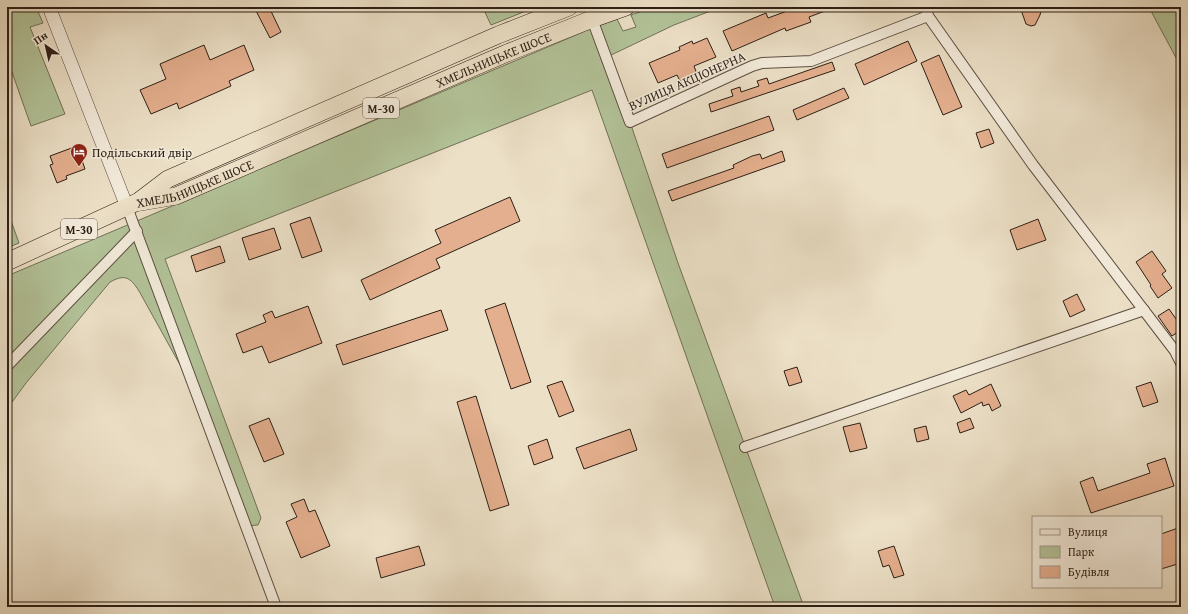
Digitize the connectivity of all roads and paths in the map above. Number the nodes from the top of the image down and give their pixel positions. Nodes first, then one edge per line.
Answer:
1 (49, 7) edge
2 (569, 7) edge
3 (626, 7) edge
4 (927, 11) edge
5 (592, 19) junction
6 (131, 205) junction
7 (136, 231) junction
8 (7, 262) edge
9 (1144, 310) junction
10 (1181, 363) edge
11 (7, 366) edge
12 (745, 447) dead end
13 (276, 607) edge

1 - 6 street
2 - 6 highway, ХМЕЛЬНИЦЬКЕ ШОСЕ / М-30
3 - 5 highway, ХМЕЛЬНИЦЬКЕ ШОСЕ / М-30
4 - 5 street, ВУЛИЦЯ АКЦІОНЕРНА
4 - 9 street
5 - 6 highway, ХМЕЛЬНИЦЬКЕ ШОСЕ / М-30
6 - 7 street
6 - 8 highway, М-30
7 - 11 street
7 - 13 street
9 - 10 street
9 - 12 street

